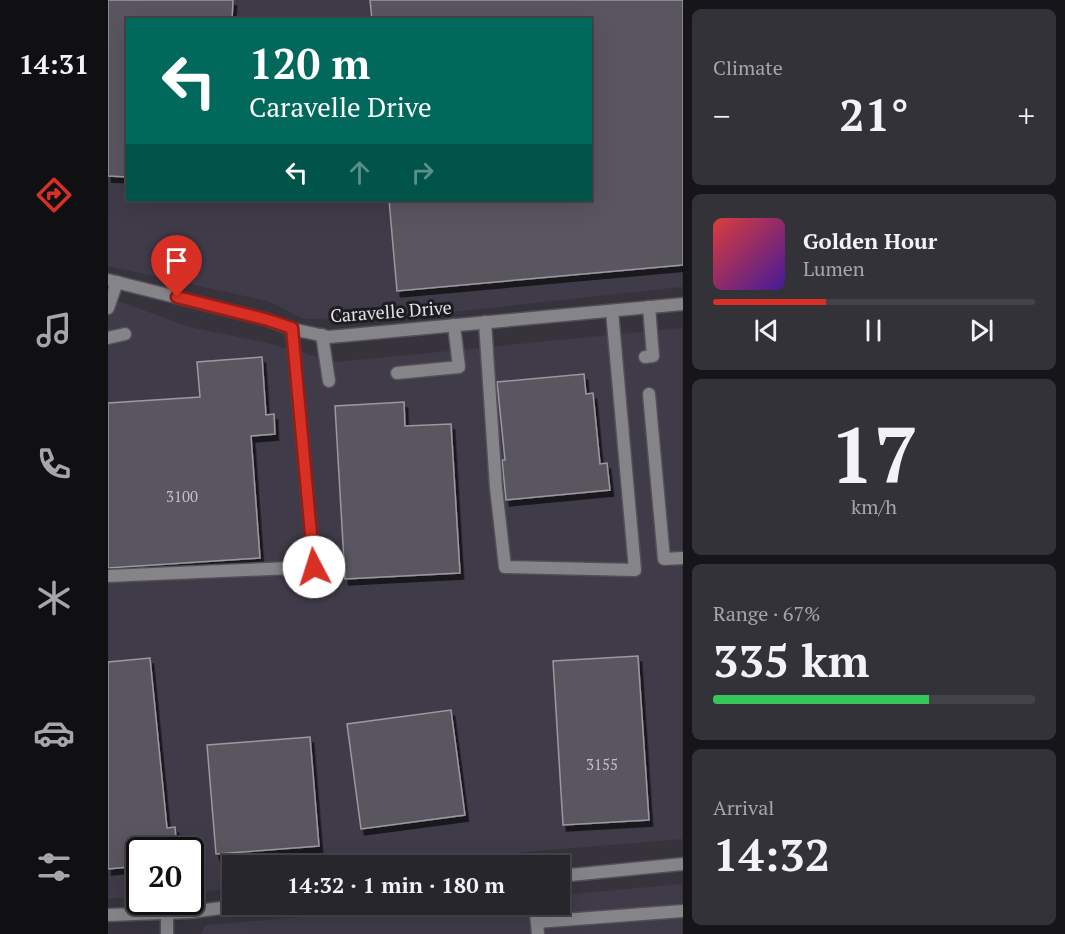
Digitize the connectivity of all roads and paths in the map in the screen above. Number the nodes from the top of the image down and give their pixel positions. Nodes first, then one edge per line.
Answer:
1 (112, 281) edge
2 (682, 304) edge
3 (648, 307) junction
4 (108, 308) edge
5 (612, 310) junction
6 (485, 322) junction
7 (454, 325) junction
8 (292, 328) junction
9 (125, 334) dead end
10 (322, 335) junction
11 (108, 338) edge
12 (645, 357) dead end
13 (397, 374) dead end
14 (329, 381) dead end
15 (649, 394) dead end
16 (682, 558) edge
17 (108, 576) edge
18 (682, 864) edge
19 (570, 875) edge
20 (222, 907) edge
21 (204, 909) edge
22 (682, 911) edge
23 (126, 914) edge
24 (108, 915) edge
25 (167, 915) edge
26 (537, 928) edge
27 (167, 934) edge

1 - 4 street
1 - 8 street, Caravelle Drive
2 - 3 street, Caravelle Drive
3 - 5 street, Caravelle Drive
3 - 12 street
5 - 6 street, Caravelle Drive
5 - 6 street
6 - 7 street, Caravelle Drive
7 - 10 street, Caravelle Drive
7 - 13 street
8 - 10 street, Caravelle Drive
8 - 17 street
9 - 11 street
10 - 14 street
15 - 16 street
18 - 19 street
20 - 21 street
22 - 26 street
23 - 24 street
25 - 27 street

